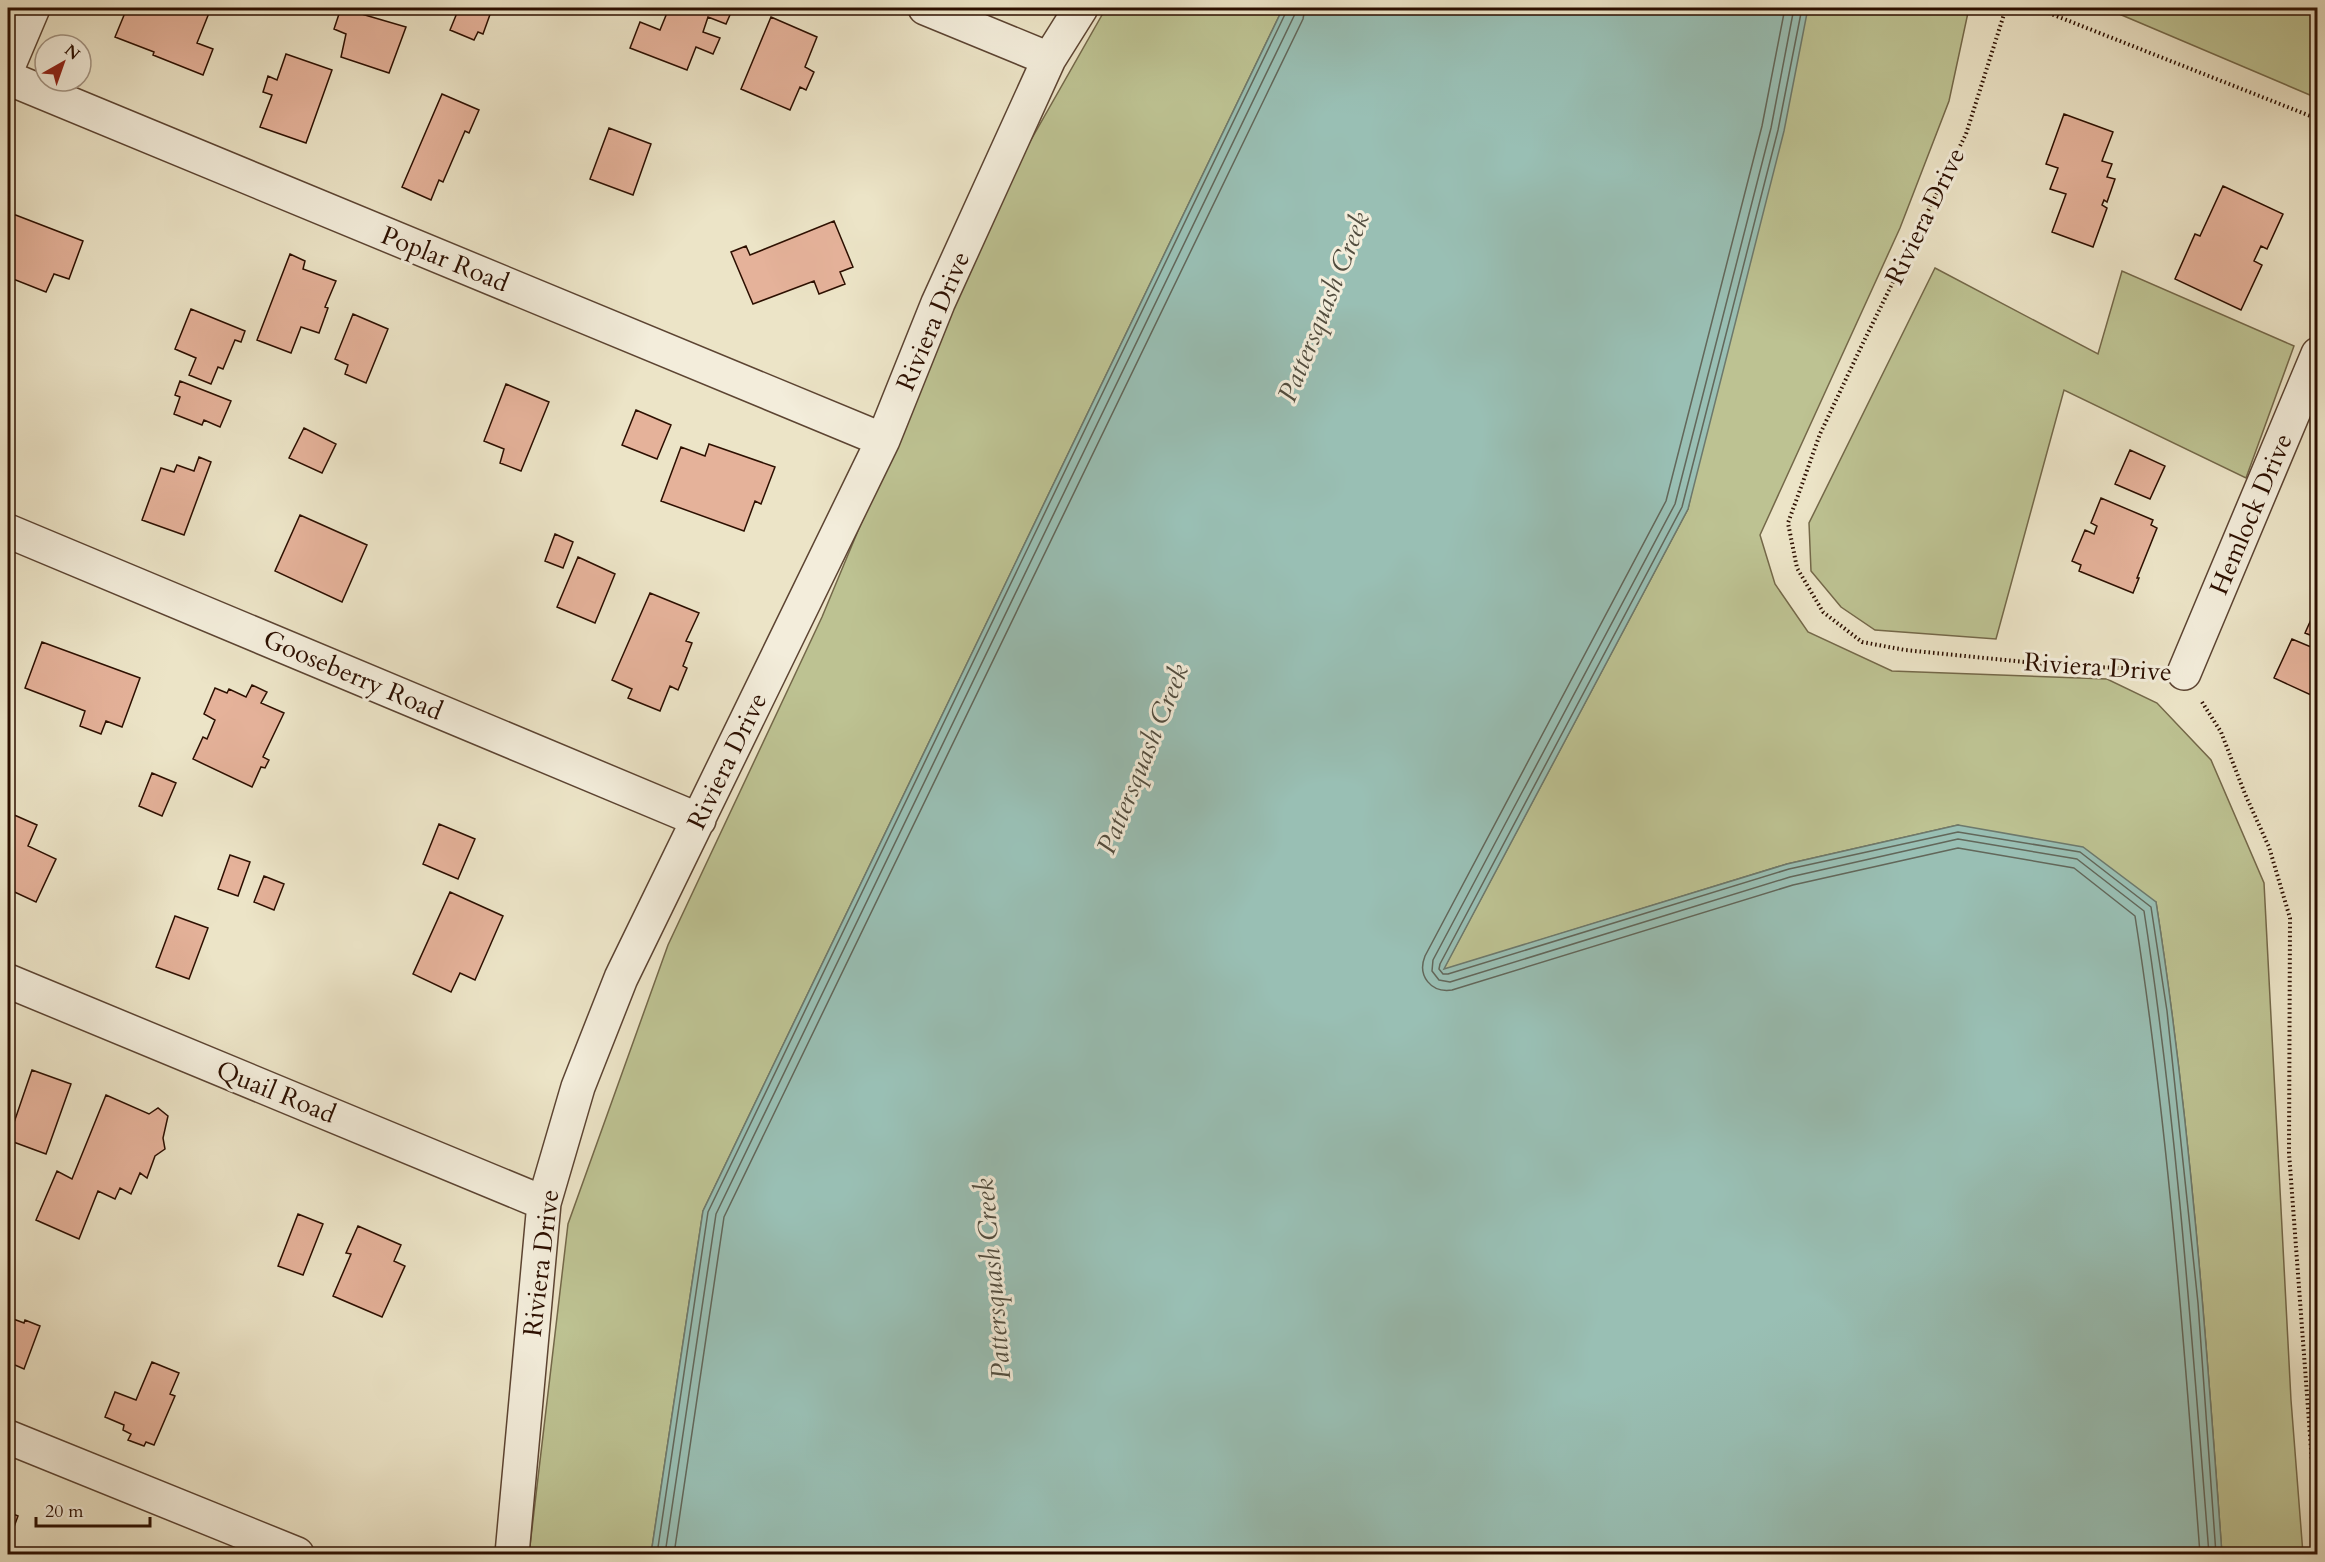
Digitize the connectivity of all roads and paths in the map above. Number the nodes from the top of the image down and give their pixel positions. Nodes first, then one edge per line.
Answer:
1 (33, 8) edge
2 (925, 8) edge
3 (1081, 8) edge
4 (2006, 8) edge
5 (2036, 8) edge
6 (1049, 59) junction
7 (8, 67) edge
8 (8, 78) edge
9 (2318, 119) edge
10 (2318, 354) edge
11 (883, 440) junction
12 (8, 531) edge
13 (2184, 673) junction
14 (699, 820) junction
15 (8, 981) edge
16 (544, 1203) junction
17 (8, 1437) edge
18 (2312, 1464) junction
19 (2318, 1467) edge
20 (2318, 1543) edge
21 (297, 1554) edge
22 (512, 1554) edge

1 - 7 street
2 - 6 street
3 - 6 street, Riviera Drive
4 - 13 path, Riviera Drive
5 - 9 path
6 - 11 street, Riviera Drive
8 - 11 street, Poplar Road
10 - 13 street, Hemlock Drive
11 - 14 street, Riviera Drive
12 - 14 street, Gooseberry Road
13 - 18 path, Riviera Drive
14 - 16 street, Riviera Drive
15 - 16 street, Quail Road
16 - 22 street, Riviera Drive
17 - 21 street
18 - 19 path
18 - 20 path, Riviera Drive

